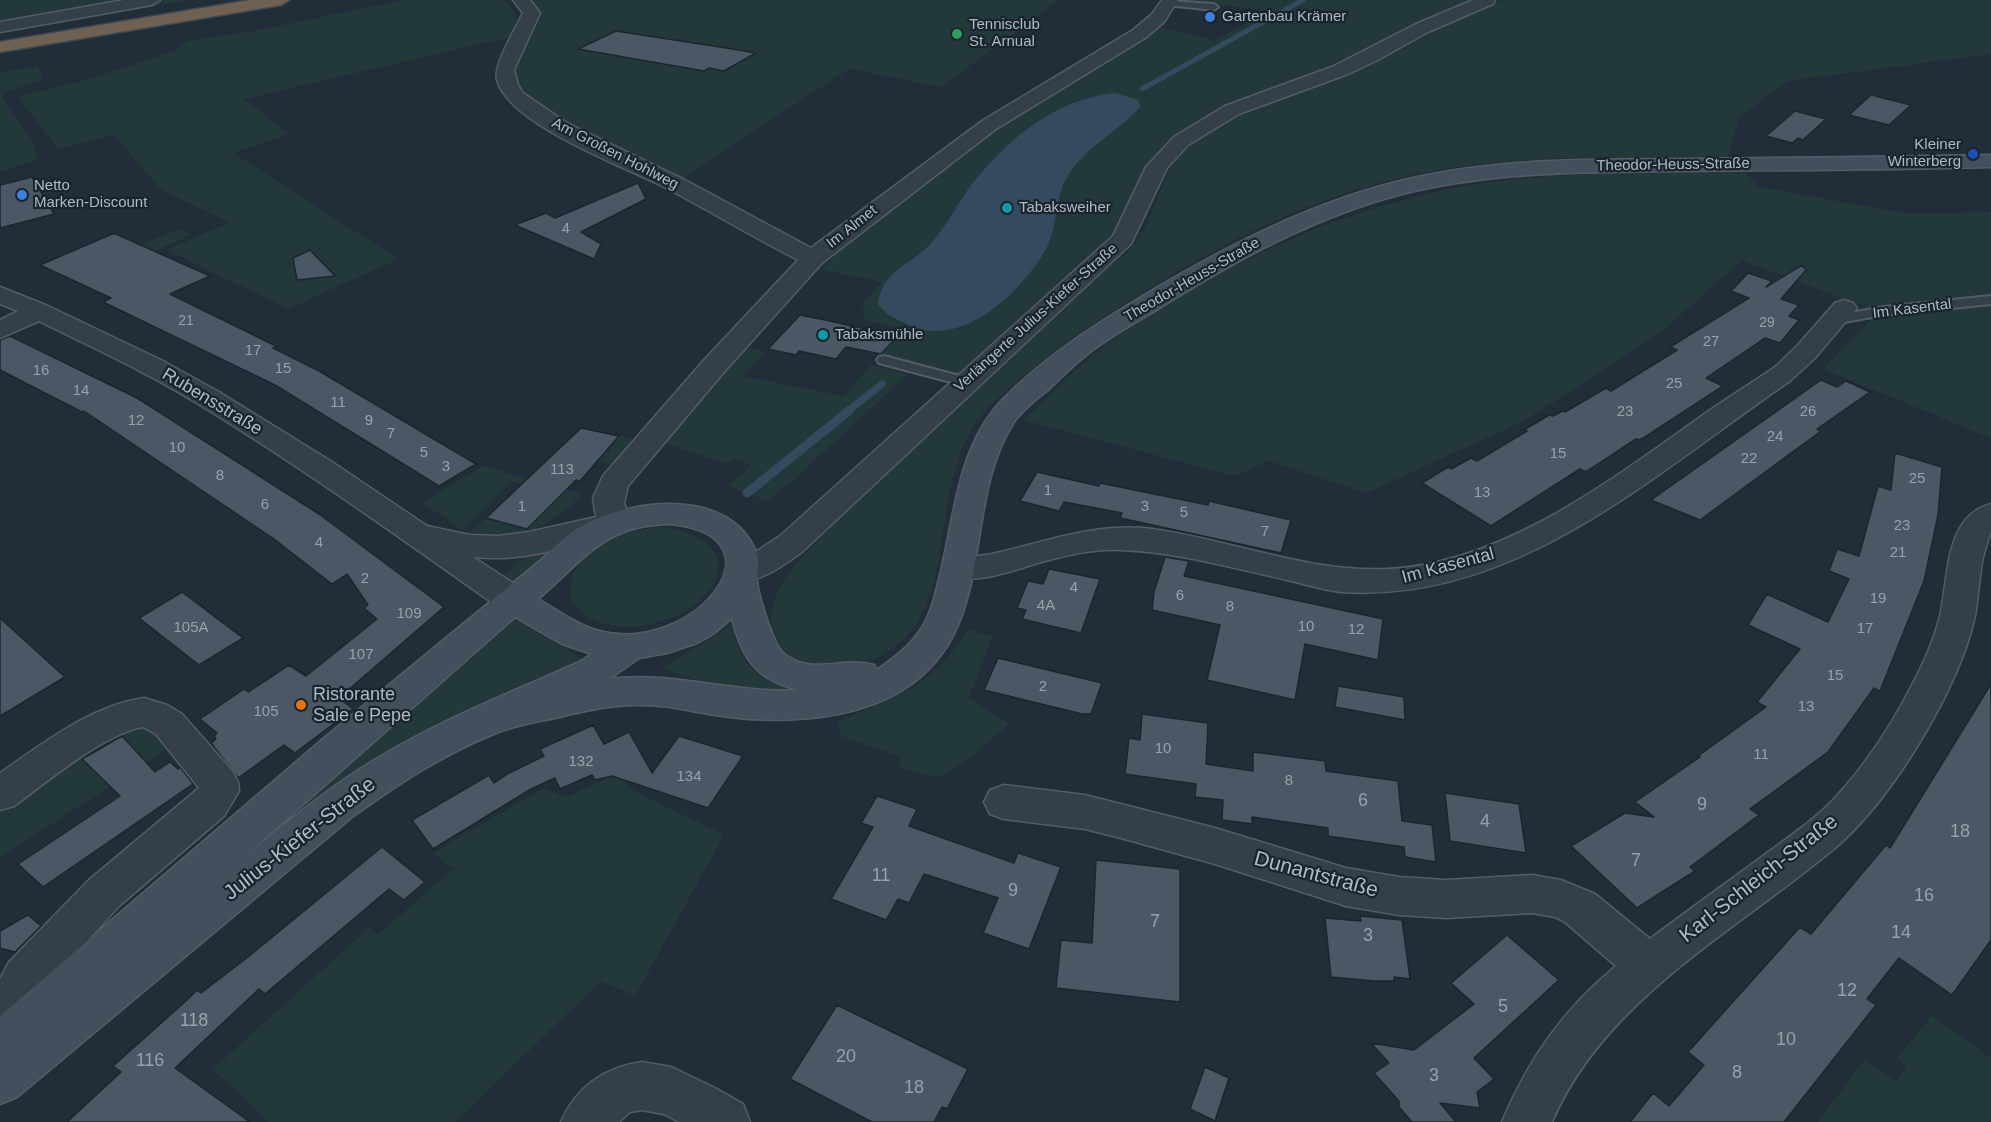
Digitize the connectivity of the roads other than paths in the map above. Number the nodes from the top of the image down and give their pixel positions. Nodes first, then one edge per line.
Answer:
1 (152, 0) edge
2 (230, 0) edge
3 (281, 0) edge
4 (521, 0) edge
5 (1487, 0) edge
6 (1170, 1) edge
7 (1214, 7) dead end
8 (0, 27) edge
9 (0, 38) edge
10 (0, 47) edge
11 (1991, 161) edge
12 (813, 258) junction
13 (0, 295) edge
14 (1991, 300) edge
15 (39, 311) junction
16 (1838, 314) joint
17 (0, 330) edge
18 (884, 360) dead end
19 (966, 382) junction
20 (1991, 514) edge
21 (610, 524) junction
22 (412, 531) junction
23 (556, 566) junction
24 (959, 568) junction
25 (741, 576) junction
26 (513, 600) junction
27 (566, 629) junction
28 (938, 632) junction
29 (635, 645) junction
30 (673, 693) junction
31 (489, 719) junction
32 (0, 794) edge
33 (1004, 802) dead end
34 (1648, 965) junction
35 (0, 1027) edge
36 (0, 1047) edge
37 (0, 1080) edge
38 (705, 1111) edge
39 (586, 1122) edge
40 (1527, 1122) edge

1 - 8 street
2 - 9 highway
3 - 10 highway
4 - 12 street, Am Großen Hohlweg
5 - 19 street, Verlängerte Julius-Kiefer-Straße
6 - 7 lane
6 - 12 street, Im Almet
11 - 24 street, Theodor-Heuss-Straße
12 - 21 street, Im Almet
13 - 15 street, Rubensstraße
14 - 16 lane, Im Kasental
15 - 17 street
15 - 22 street, Rubensstraße
16 - 24 street, Im Kasental
18 - 19 lane
19 - 25 street, Verlängerte Julius-Kiefer-Straße
20 - 34 street, Karl-Schleich-Straße
21 - 22 street, Rubensstraße
21 - 23 street, Julius-Kiefer-Straße
21 - 25 street, Julius-Kiefer-Straße
22 - 26 street, Rubensstraße
23 - 26 street, Julius-Kiefer-Straße
23 - 27 street, Julius-Kiefer-Straße
24 - 28 street, Theodor-Heuss-Straße
25 - 28 street, Theodor-Heuss-Straße
25 - 29 street, Julius-Kiefer-Straße
26 - 27 street, Julius-Kiefer-Straße
26 - 36 street, Julius-Kiefer-Straße
27 - 29 street, Julius-Kiefer-Straße
28 - 30 street, Theodor-Heuss-Straße
29 - 30 street
29 - 31 street, Julius-Kiefer-Straße
30 - 31 street, Theodor-Heuss-Straße
31 - 37 street, Julius-Kiefer-Straße
32 - 35 street
33 - 34 street, Dunantstraße
34 - 40 street, Karl-Schleich-Straße
38 - 39 street

